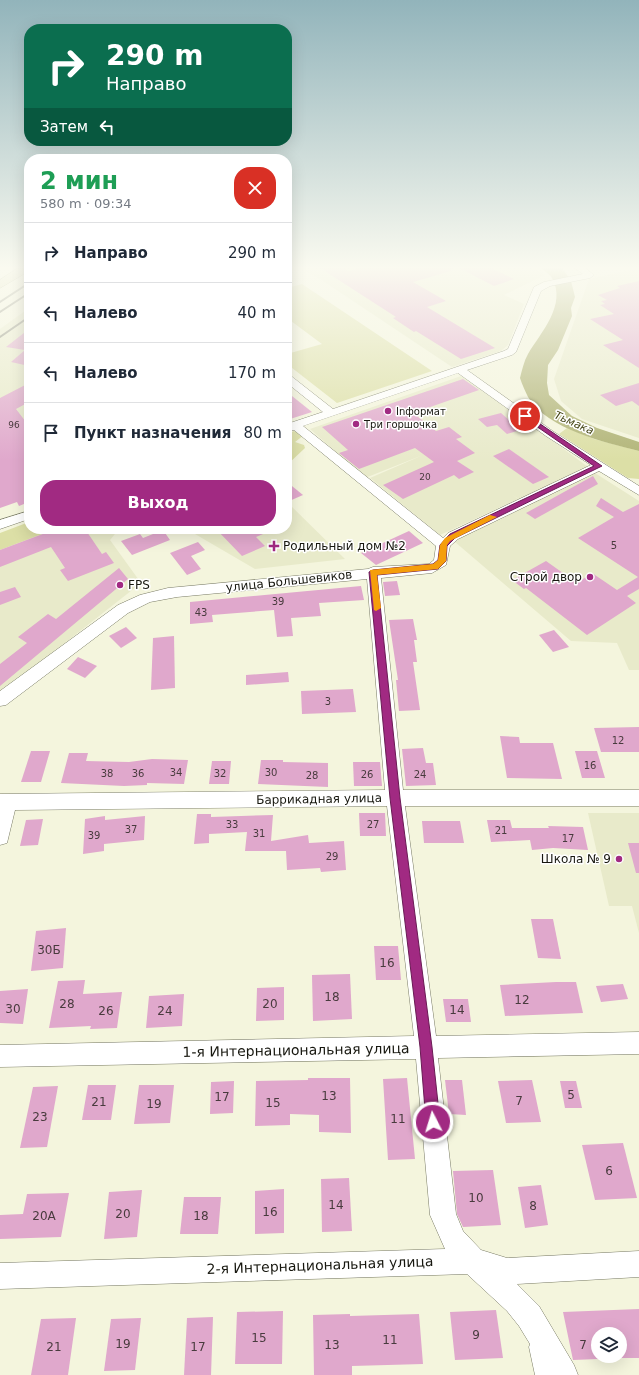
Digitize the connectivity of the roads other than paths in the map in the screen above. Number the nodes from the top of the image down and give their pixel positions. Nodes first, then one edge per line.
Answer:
1 (518, 332) edge
2 (460, 370) junction
3 (292, 382) edge
4 (331, 413) junction
5 (292, 427) edge
6 (292, 428) edge
7 (599, 466) junction
8 (639, 491) edge
9 (24, 517) edge
10 (0, 525) edge
11 (444, 545) junction
12 (373, 572) junction
13 (0, 700) edge
14 (395, 798) junction
15 (639, 798) edge
16 (3, 802) edge
17 (0, 837) edge
18 (639, 1043) edge
19 (426, 1047) junction
20 (0, 1056) edge
21 (473, 1261) junction
22 (639, 1264) edge
23 (0, 1276) edge
24 (540, 1333) junction
25 (549, 1375) edge
26 (564, 1375) edge

1 - 2 street
2 - 4 street
2 - 7 street
3 - 4 street
4 - 5 street
6 - 11 street
7 - 8 street
7 - 11 street
9 - 10 street
11 - 12 street, улица Большевиков
12 - 13 street, улица Большевиков
12 - 14 street
14 - 15 street, Баррикадная улица
14 - 16 street, Баррикадная улица
14 - 19 street
16 - 17 street
18 - 19 street, 1-я Интернациональная улица
19 - 20 street, 1-я Интернациональная улица
19 - 21 street
21 - 22 street, 2-я Интернациональная улица
21 - 23 street, 2-я Интернациональная улица
21 - 24 street
24 - 25 street
24 - 26 street

